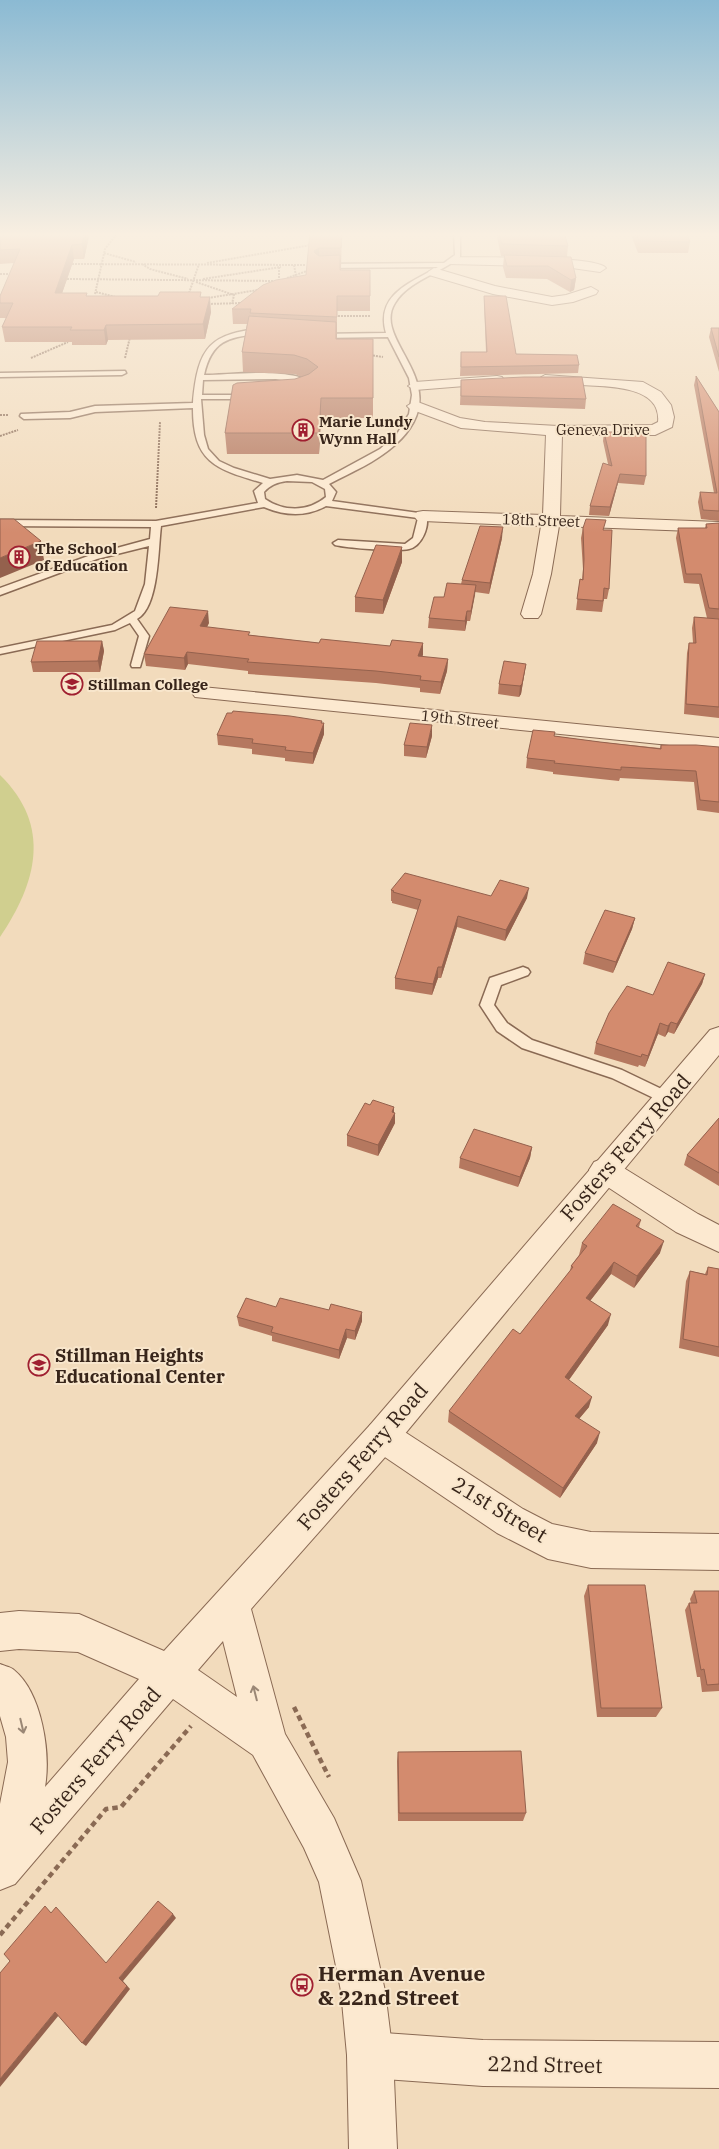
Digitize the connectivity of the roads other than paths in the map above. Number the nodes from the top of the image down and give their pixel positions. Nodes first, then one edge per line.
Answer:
1 (243, 332) edge
2 (308, 335) edge
3 (390, 335) joint
4 (122, 373) road end
5 (0, 375) edge
6 (200, 378) junction
7 (528, 379) edge
8 (509, 380) edge
9 (415, 386) junction
10 (307, 393) edge
11 (263, 397) edge
12 (197, 401) junction
13 (415, 406) junction
14 (24, 416) dead end
15 (554, 430) junction
16 (270, 482) junction
17 (323, 483) junction
18 (326, 503) junction
19 (265, 504) junction
20 (423, 516) junction
21 (156, 520) junction
22 (552, 520) junction
23 (0, 523) edge
24 (719, 527) edge
25 (155, 541) junction
26 (338, 543) dead end
27 (0, 592) edge
28 (531, 614) dead end
29 (132, 619) junction
30 (0, 651) edge
31 (136, 666) dead end
32 (202, 693) dead end
33 (719, 744) edge
34 (523, 972) dead end
35 (719, 1037) edge
36 (668, 1098) junction
37 (604, 1170) junction
38 (719, 1239) edge
39 (382, 1436) junction
40 (719, 1552) edge
41 (231, 1603) junction
42 (0, 1632) edge
43 (169, 1673) junction
44 (0, 1683) edge
45 (267, 1741) junction
46 (1, 1868) edge
47 (370, 2055) junction
48 (719, 2065) edge
49 (373, 2149) edge

1 - 6 lane
2 - 3 lane
3 - 9 lane
4 - 5 lane
6 - 10 lane
6 - 12 lane
7 - 15 street, Geneva Drive
8 - 9 street
9 - 13 lane
11 - 12 lane
12 - 14 lane
12 - 16 lane
13 - 15 street, Geneva Drive
13 - 17 lane
15 - 22 street
16 - 17 lane
16 - 19 lane
17 - 18 lane
18 - 19 lane
18 - 20 lane
19 - 21 lane
20 - 22 street, 18th Street
20 - 26 lane
21 - 23 lane
21 - 25 lane
22 - 24 street, 18th Street
22 - 28 street
25 - 27 lane
25 - 29 lane
29 - 30 lane
29 - 31 lane
32 - 33 street, 19th Street
34 - 36 lane
35 - 36 street, Fosters Ferry Road
36 - 37 street, Fosters Ferry Road
37 - 38 street
37 - 39 street, Fosters Ferry Road
39 - 40 street, 21st Street
39 - 41 street, Fosters Ferry Road
41 - 43 street, Fosters Ferry Road
45 -> 41 street
42 - 43 street
43 - 45 street
43 - 46 street, Fosters Ferry Road
44 -> 46 street
45 - 47 street
47 - 48 street, 22nd Street
47 - 49 street

